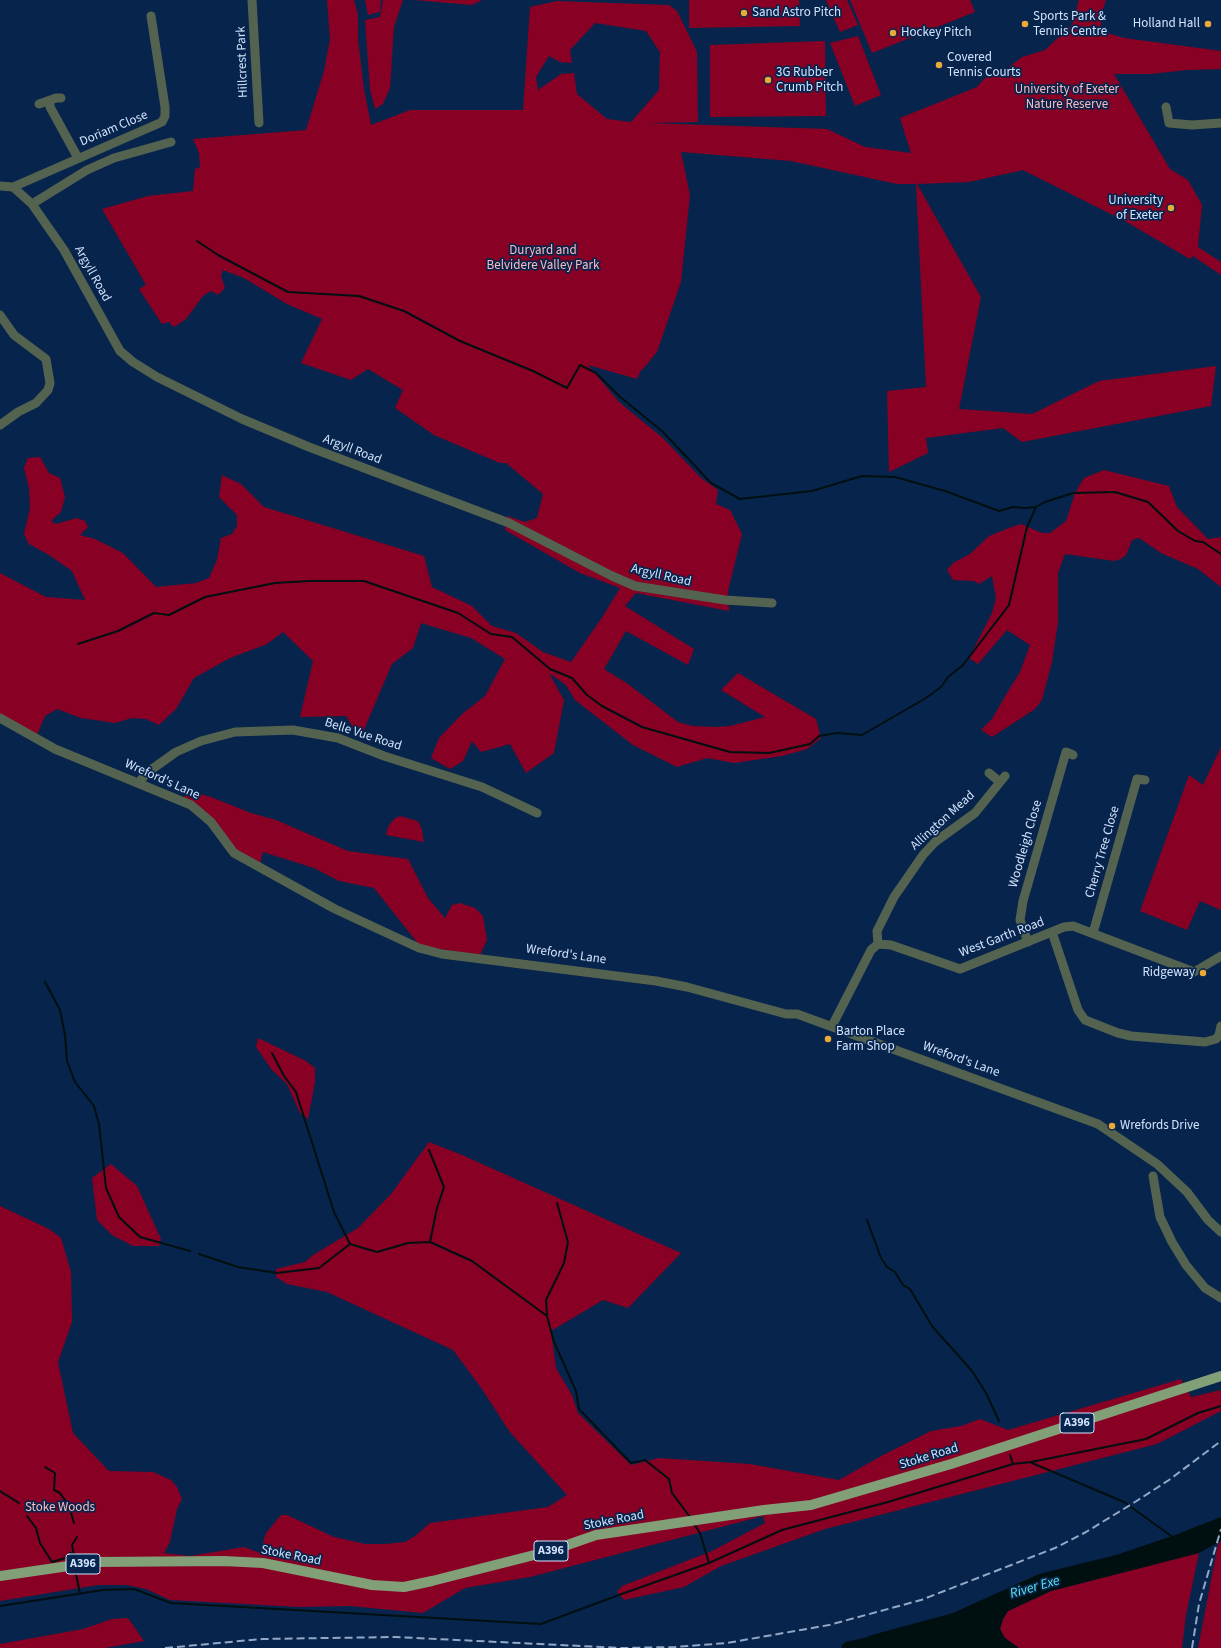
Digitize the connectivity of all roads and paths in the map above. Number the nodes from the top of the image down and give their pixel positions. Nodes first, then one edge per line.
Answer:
1 (252, 0) edge
2 (152, 17) dead end
3 (61, 98) dead end
4 (50, 101) junction
5 (39, 104) dead end
6 (1166, 107) dead end
7 (259, 123) dead end
8 (1221, 123) edge
9 (171, 142) dead end
10 (78, 158) junction
11 (0, 186) edge
12 (13, 188) junction
13 (32, 204) junction
14 (0, 315) edge
15 (0, 425) edge
16 (772, 603) dead end
17 (0, 718) edge
18 (1066, 753) dead end
19 (989, 773) dead end
20 (1138, 779) dead end
21 (138, 783) junction
22 (537, 813) dead end
23 (1052, 932) junction
24 (1093, 933) junction
25 (1028, 942) junction
26 (878, 944) junction
27 (1220, 960) edge
28 (832, 1026) junction
29 (1221, 1026) edge
30 (1154, 1176) dead end
31 (1221, 1230) edge
32 (1220, 1296) edge
33 (1221, 1376) edge
34 (0, 1576) edge

1 - 7 street, Hillcrest Park
2 - 10 street, Doriam Close
3 - 4 street
4 - 5 street
4 - 10 street
6 - 8 street
9 - 13 street
10 - 12 street, Doriam Close
11 - 12 street
12 - 13 street, Argyll Road
13 - 16 street, Argyll Road
14 - 15 street
17 - 21 street, Wreford's Lane
18 - 25 street, Woodleigh Close
19 - 26 street, Allington Mead
20 - 24 street, Cherry Tree Close
21 - 22 street, Belle Vue Road
21 - 28 street, Wreford's Lane
23 - 24 street, West Garth Road
23 - 25 street, West Garth Road
23 - 29 street
24 - 27 street, West Garth Road
25 - 26 street, West Garth Road
26 - 28 street
28 - 31 street, Wreford's Lane
30 - 32 street
33 - 34 main road, Stoke Road / A396

